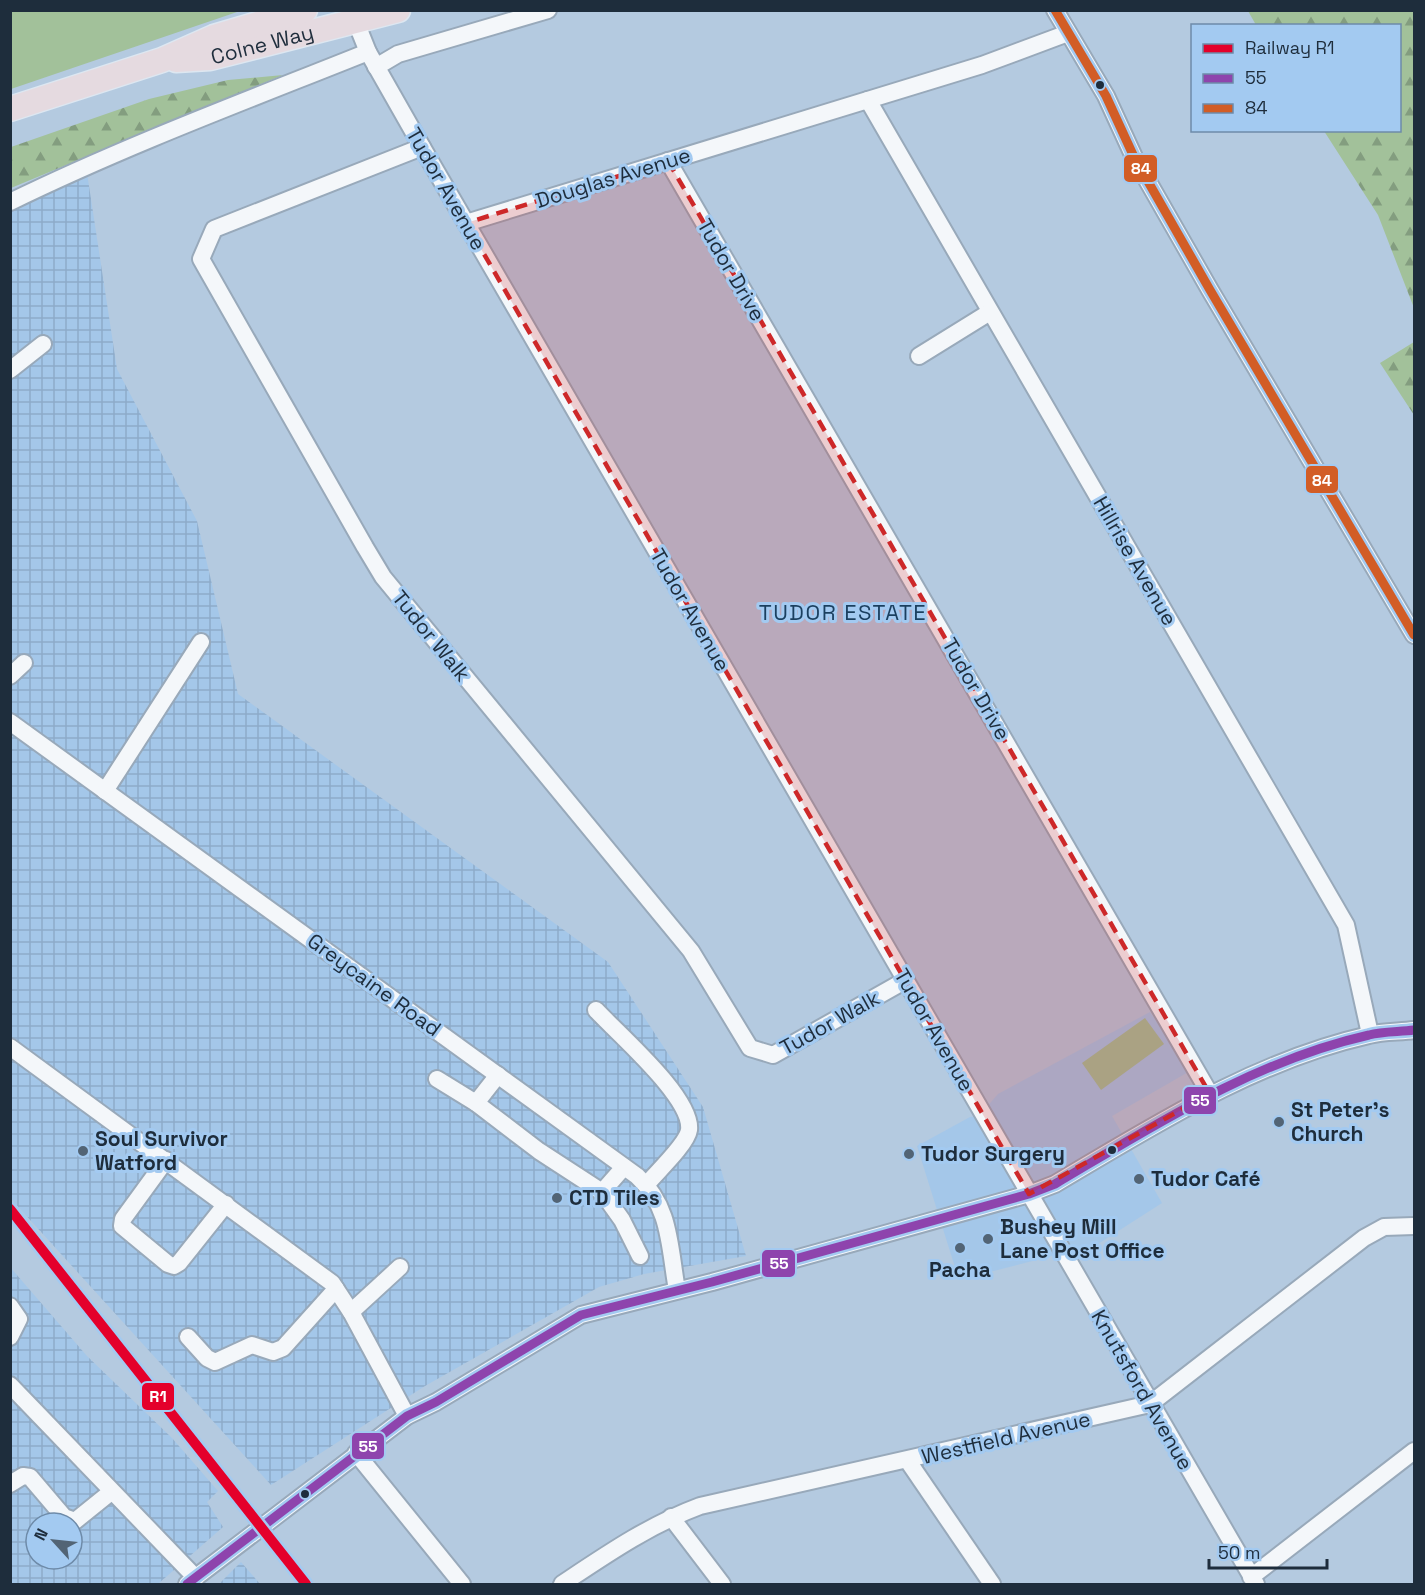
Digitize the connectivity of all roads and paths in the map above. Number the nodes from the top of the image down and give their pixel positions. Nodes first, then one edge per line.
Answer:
1 (305, 10) edge
2 (398, 10) edge
3 (548, 10) edge
4 (1047, 10) edge
5 (1055, 10) edge
6 (1064, 10) edge
7 (357, 22) junction
8 (1066, 31) junction
9 (372, 59) junction
10 (162, 60) junction
11 (868, 100) junction
12 (10, 109) edge
13 (422, 147) junction
14 (668, 162) junction
15 (10, 202) edge
16 (466, 223) junction
17 (990, 312) junction
18 (43, 344) dead end
19 (919, 356) dead end
20 (10, 370) edge
21 (1414, 635) edge
22 (201, 642) dead end
23 (24, 663) dead end
24 (10, 676) edge
25 (10, 722) edge
26 (105, 790) junction
27 (906, 980) junction
28 (596, 1011) dead end
29 (1414, 1030) edge
30 (1370, 1034) junction
31 (10, 1047) edge
32 (498, 1075) junction
33 (436, 1079) dead end
34 (1210, 1094) junction
35 (476, 1103) junction
36 (166, 1160) junction
37 (624, 1167) junction
38 (646, 1185) junction
39 (602, 1192) junction
40 (1029, 1194) junction
41 (226, 1204) junction
42 (1414, 1226) edge
43 (640, 1256) dead end
44 (400, 1267) dead end
45 (336, 1289) junction
46 (677, 1290) junction
47 (10, 1306) edge
48 (351, 1312) junction
49 (10, 1337) edge
50 (188, 1337) dead end
51 (10, 1384) edge
52 (1150, 1404) junction
53 (407, 1416) junction
54 (1414, 1451) edge
55 (356, 1453) junction
56 (908, 1461) junction
57 (10, 1484) edge
58 (111, 1492) junction
59 (671, 1517) junction
60 (192, 1581) edge
61 (1253, 1581) edge
62 (462, 1584) edge
63 (562, 1584) edge
64 (722, 1584) edge
65 (992, 1584) edge

1 - 10 highway, Colne Way
2 - 7 highway, Colne Way
3 - 9 street
4 - 8 street
5 - 8 street
6 - 8 street
7 - 9 street, Tudor Avenue
7 - 10 highway, Colne Way
8 - 11 street, Douglas Avenue
8 - 21 street
9 - 13 street, Tudor Avenue
9 - 15 street
10 - 12 highway, Colne Way
11 - 14 street, Douglas Avenue
11 - 17 street, Hillrise Avenue
13 - 16 street, Tudor Avenue
13 - 27 street, Tudor Walk
14 - 16 street, Douglas Avenue
14 - 34 street, Tudor Drive
16 - 27 street, Tudor Avenue
17 - 19 street
17 - 30 street, Hillrise Avenue
18 - 20 street
22 - 26 street
23 - 24 street
25 - 26 street, Greycaine Road
26 - 32 street, Greycaine Road
27 - 40 street, Tudor Avenue
28 - 38 street
29 - 30 street
30 - 34 street
31 - 36 street
32 - 35 street
32 - 37 street, Greycaine Road
33 - 35 street
34 - 40 street
35 - 39 street
36 - 41 street
36 - 41 street
37 - 38 street, Greycaine Road
37 - 39 street
38 - 46 street, Greycaine Road
39 - 43 street
40 - 46 street
40 - 52 street, Knutsford Avenue
41 - 45 street
42 - 52 street, Westfield Avenue
44 - 48 street
45 - 48 street
45 - 50 street
46 - 53 street
47 - 49 street
48 - 53 street
51 - 58 street
52 - 56 street, Westfield Avenue
52 - 61 street, Knutsford Avenue
53 - 55 street
54 - 61 street
55 - 60 street
55 - 62 street
56 - 59 street, Westfield Avenue
56 - 65 street
57 - 58 street
58 - 60 street
59 - 63 street, Westfield Avenue
59 - 64 street

